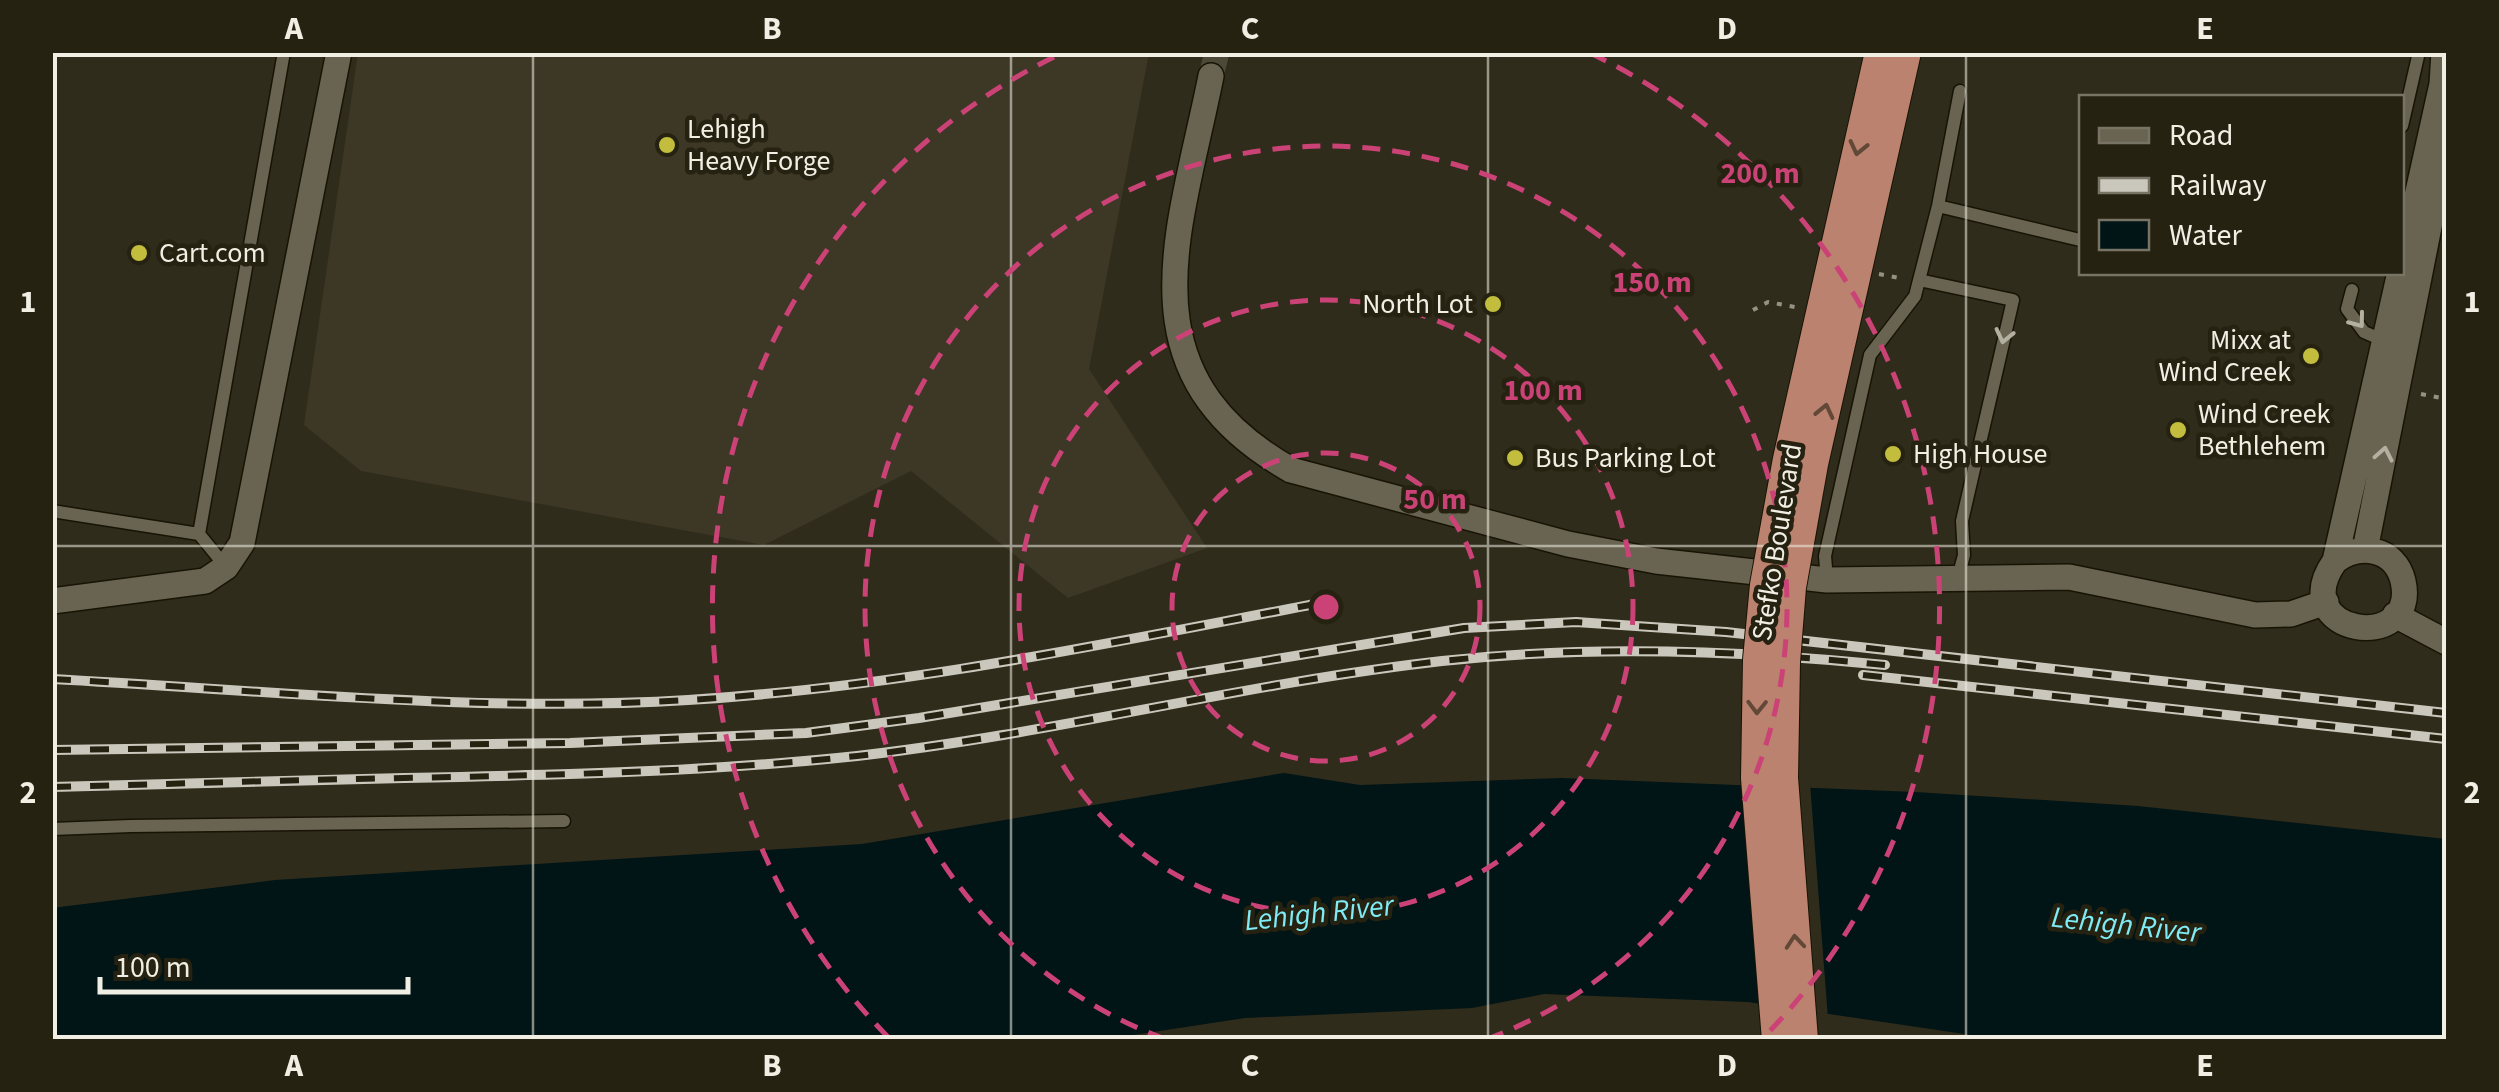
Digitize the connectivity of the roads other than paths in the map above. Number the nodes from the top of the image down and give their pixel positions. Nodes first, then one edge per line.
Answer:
1 (284, 52) edge
2 (339, 52) edge
3 (1880, 52) edge
4 (1906, 52) edge
5 (2419, 52) edge
6 (2444, 52) edge
7 (1211, 76) tunnel mouth
8 (1960, 92) dead end
9 (2404, 117) edge
10 (2446, 141) edge
11 (2424, 204) edge
12 (1938, 206) junction
13 (2079, 240) edge
14 (2404, 259) edge
15 (2400, 275) edge
16 (1919, 280) junction
17 (2352, 290) dead end
18 (2395, 344) junction
19 (52, 511) edge
20 (200, 534) junction
21 (2365, 550) junction
22 (2335, 561) junction
23 (226, 567) junction
24 (1958, 578) junction
25 (1827, 580) junction
26 (52, 601) edge
27 (2326, 602) junction
28 (2395, 615) junction
29 (2446, 642) edge
30 (564, 821) dead end
31 (52, 830) edge
32 (1776, 1040) edge
33 (1803, 1040) edge

1 - 20 lane
2 - 23 street
3 -> 32 main road, Stefko Boulevard, bridge
33 -> 4 main road, Stefko Boulevard, bridge
5 - 9 lane
6 - 11 street
7 - 25 street
8 - 12 lane
10 - 11 street
11 - 14 street
11 - 18 street
12 - 13 lane
12 - 16 lane
15 - 18 street
16 -> 24 lane
16 - 25 lane
17 -> 18 lane
21 -> 18 street
18 - 22 street
19 - 20 lane
20 - 23 lane
21 - 22 street
21 - 28 street
22 - 27 street
23 - 26 street
24 - 25 street
24 - 27 street
27 - 28 street
28 - 29 street
30 - 31 lane

